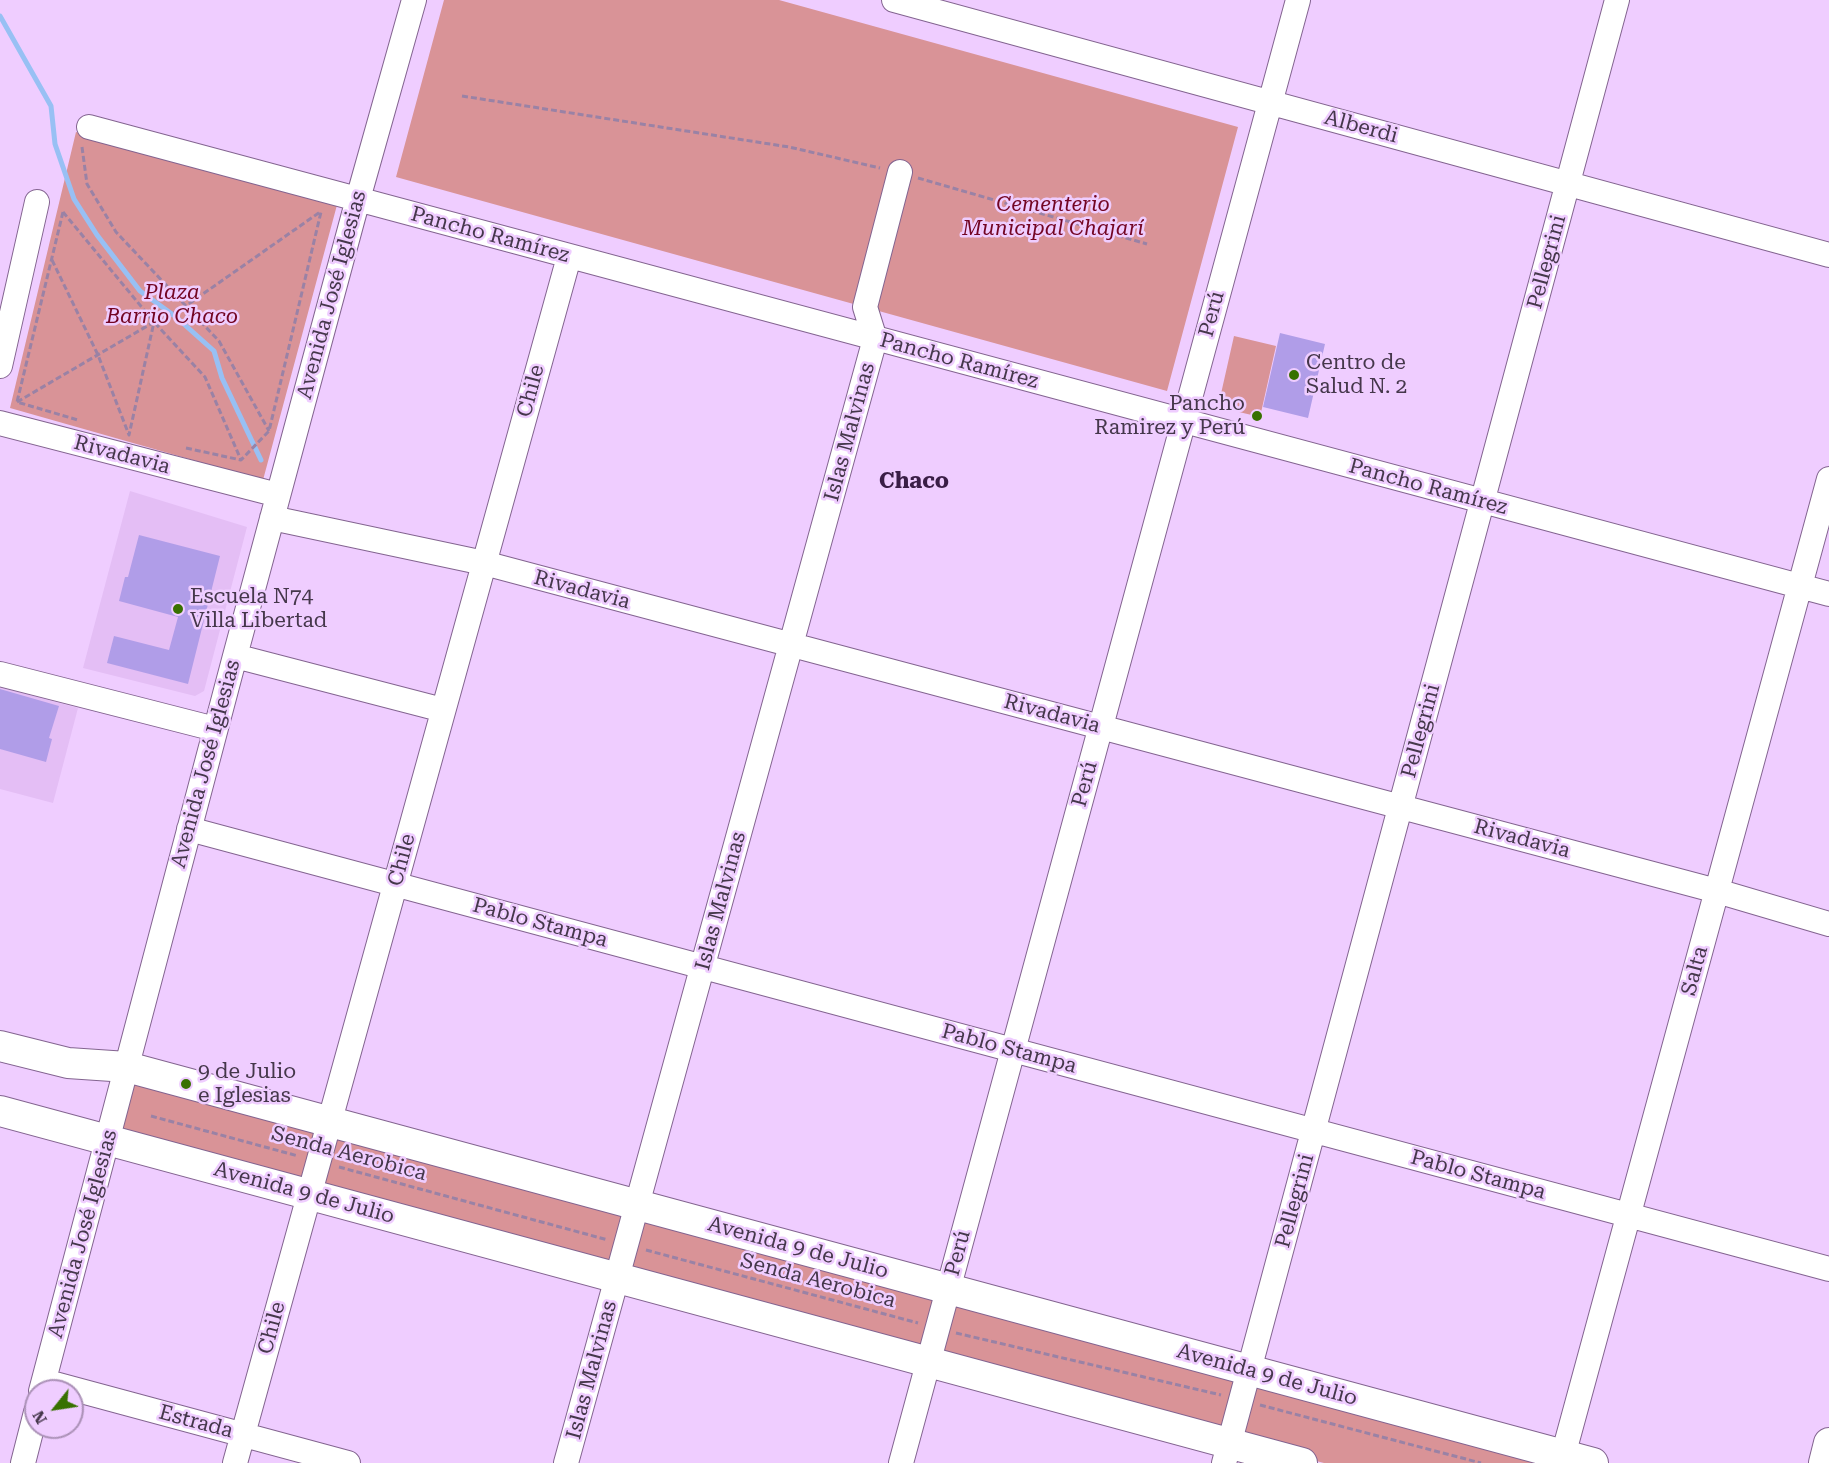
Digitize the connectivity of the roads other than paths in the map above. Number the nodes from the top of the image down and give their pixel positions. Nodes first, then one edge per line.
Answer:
1 (414, 0) edge
2 (894, 0) edge
3 (1298, 0) edge
4 (1617, 0) edge
5 (959, 9) edge
6 (1270, 102) junction
7 (86, 137) road end
8 (900, 172) road end
9 (1568, 183) junction
10 (358, 199) junction
11 (37, 202) dead end
12 (1829, 255) edge
13 (568, 257) junction
14 (875, 339) junction
15 (0, 366) edge
16 (1183, 421) junction
17 (0, 423) edge
18 (1829, 479) edge
19 (1482, 501) junction
20 (275, 507) junction
21 (484, 563) junction
22 (1800, 586) junction
23 (1829, 594) edge
24 (791, 645) junction
25 (235, 656) junction
26 (0, 674) edge
27 (443, 710) junction
28 (1101, 727) junction
29 (215, 729) junction
30 (1400, 807) junction
31 (189, 829) junction
32 (395, 884) junction
33 (1717, 891) junction
34 (1829, 924) edge
35 (703, 967) junction
36 (0, 1046) edge
37 (1013, 1050) junction
38 (127, 1067) junction
39 (0, 1112) edge
40 (329, 1122) junction
41 (1314, 1131) junction
42 (107, 1140) junction
43 (309, 1195) junction
44 (637, 1205) junction
45 (1628, 1215) junction
46 (1829, 1269) edge
47 (617, 1278) junction
48 (948, 1289) junction
49 (929, 1362) junction
50 (1249, 1370) junction
51 (45, 1379) edge
52 (84, 1396) edge
53 (243, 1435) junction
54 (29, 1439) edge
55 (1829, 1443) edge
56 (1227, 1453) edge
57 (1562, 1459) edge
58 (23, 1463) edge
59 (235, 1463) edge
60 (348, 1463) edge
61 (566, 1463) edge
62 (902, 1463) edge
63 (1302, 1463) edge
64 (1593, 1463) edge
65 (1824, 1463) edge

1 - 10 street, Avenida José Iglesias
2 - 5 street, Alberdi
3 - 6 street, Perú
4 - 9 street, Pellegrini
5 - 6 street, Alberdi
6 - 9 street, Alberdi
6 - 16 street, Perú
7 - 10 street, Pancho Ramírez
8 - 14 street
9 - 12 street, Alberdi
9 - 19 street, Pellegrini
10 - 13 street, Pancho Ramírez
10 - 20 street, Avenida José Iglesias
11 - 15 street
13 - 14 street, Pancho Ramírez
13 - 21 street, Chile
14 - 16 street, Pancho Ramírez
14 - 24 street, Islas Malvinas
16 - 19 street, Pancho Ramírez
16 - 28 street, Perú
17 - 20 street, Rivadavia
18 - 22 street, Salta
19 - 22 street, Pancho Ramírez
19 - 30 street, Pellegrini
20 - 21 street, Rivadavia
20 - 25 street, Avenida José Iglesias
21 - 24 street, Rivadavia
21 - 27 street, Chile
22 - 23 street, Pancho Ramírez
22 - 33 street, Salta
24 - 28 street, Rivadavia
24 - 35 street, Islas Malvinas
25 - 27 street
25 - 29 street, Avenida José Iglesias
26 - 29 street
27 - 32 street, Chile
28 - 30 street, Rivadavia
28 - 37 street, Perú
29 - 31 street, Avenida José Iglesias
30 - 33 street, Rivadavia
30 - 41 street, Pellegrini
31 - 32 street, Pablo Stampa
31 - 38 street, Avenida José Iglesias
32 - 35 street, Pablo Stampa
32 - 40 street, Chile
33 - 34 street, Rivadavia
33 - 45 street, Salta
35 - 37 street, Pablo Stampa
35 - 44 street, Islas Malvinas
36 - 38 main road, Avenida 9 de Julio
37 - 41 street, Pablo Stampa
37 - 48 street, Perú
38 - 40 main road, Avenida 9 de Julio
38 - 42 street, Avenida José Iglesias
39 - 42 main road, Avenida 9 de Julio
40 - 43 street, Chile
40 - 44 main road, Avenida 9 de Julio
41 - 45 street, Pablo Stampa
41 - 50 street, Pellegrini
42 - 43 main road, Avenida 9 de Julio
42 - 51 street, Avenida José Iglesias
43 - 47 main road, Avenida 9 de Julio
43 - 53 street, Chile
44 - 47 street, Islas Malvinas
44 - 48 main road, Avenida 9 de Julio
45 - 46 street, Pablo Stampa
45 - 57 street, Salta
47 - 49 main road, Avenida 9 de Julio
47 - 61 street, Islas Malvinas
48 - 49 street, Perú
48 - 50 main road, Avenida 9 de Julio
49 - 56 main road, Avenida 9 de Julio
49 - 62 street, Perú
50 - 56 street, Pellegrini
50 - 57 main road, Avenida 9 de Julio
52 - 53 street, Estrada
53 - 59 street, Chile
53 - 60 street, Estrada
54 - 58 street
55 - 65 main road
56 - 63 main road, Avenida 9 de Julio
57 - 64 main road, Avenida 9 de Julio

